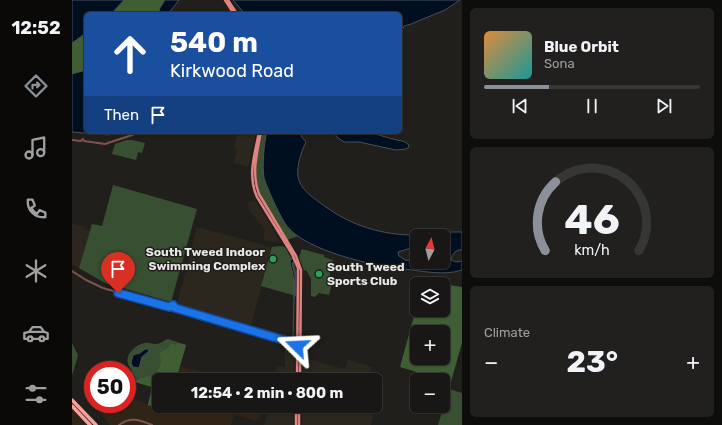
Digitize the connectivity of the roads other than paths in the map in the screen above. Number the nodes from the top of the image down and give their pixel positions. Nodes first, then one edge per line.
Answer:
1 (227, 0) edge
2 (234, 12) edge
3 (135, 134) edge
4 (260, 134) edge
5 (72, 140) edge
6 (72, 271) edge
7 (299, 343) junction
8 (297, 373) edge
9 (300, 373) edge
10 (72, 400) edge
11 (72, 406) edge
12 (297, 413) edge
13 (298, 413) edge
14 (90, 425) edge
15 (96, 425) edge
16 (119, 425) edge
17 (152, 425) edge
18 (296, 425) edge
19 (299, 425) edge

1 - 2 main road
3 - 5 street
4 - 7 main road
6 - 7 street
7 - 8 main road
7 - 9 main road
10 - 15 highway
11 - 14 highway
12 - 18 main road
13 - 19 main road
16 - 17 street

